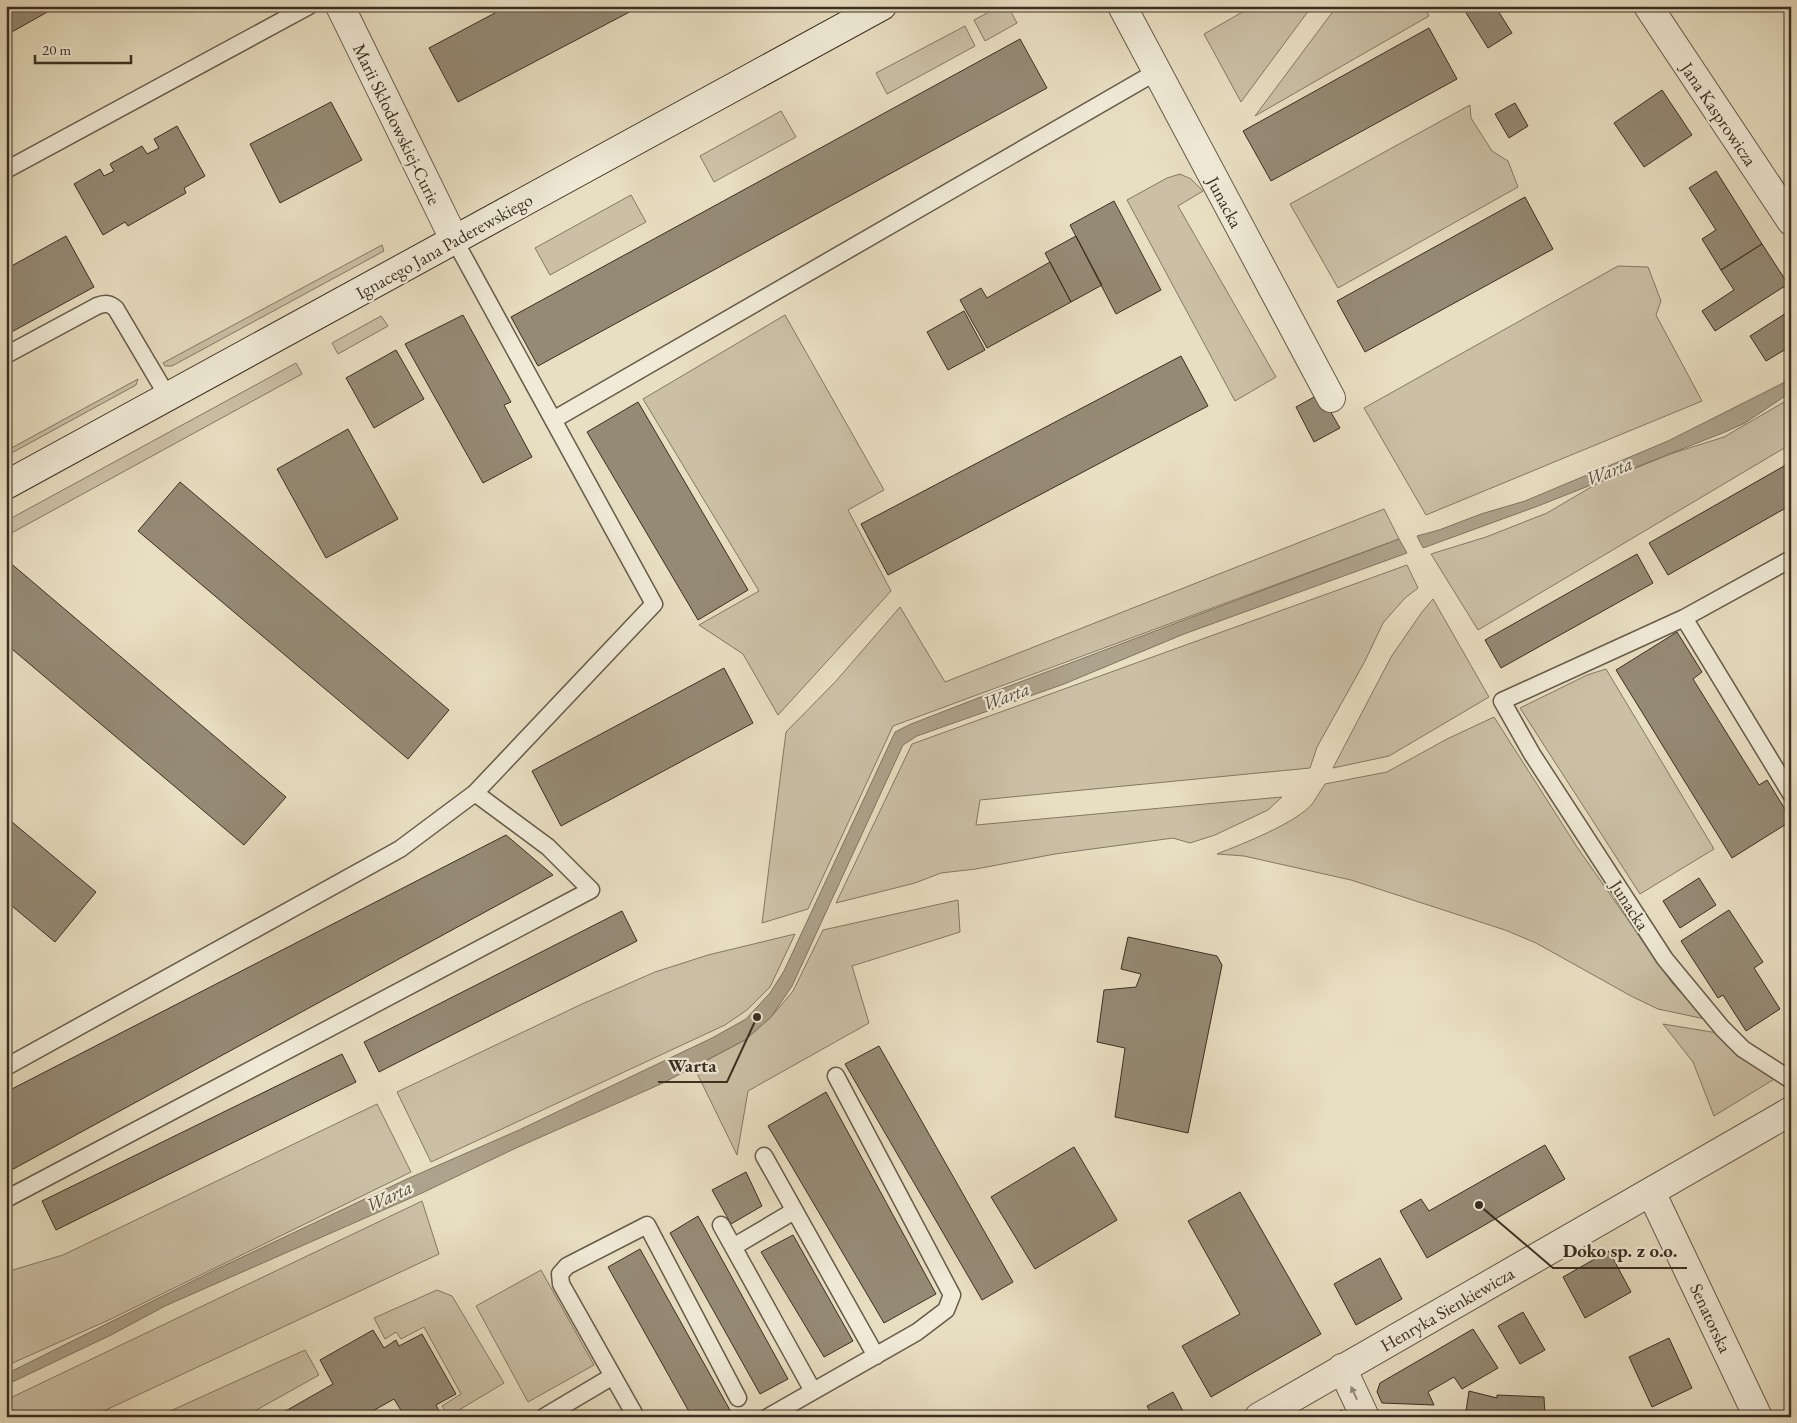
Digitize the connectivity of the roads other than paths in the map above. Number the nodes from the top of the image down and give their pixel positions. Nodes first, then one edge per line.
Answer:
1 (309, 6) edge
2 (340, 6) edge
3 (882, 6) edge
4 (1122, 6) edge
5 (1648, 6) edge
6 (1156, 72) junction
7 (6, 170) edge
8 (1791, 221) edge
9 (455, 241) junction
10 (6, 355) edge
11 (168, 397) junction
12 (1330, 398) dead end
13 (552, 420) junction
14 (6, 485) edge
15 (1791, 559) edge
16 (1684, 618) junction
17 (475, 793) junction
18 (1791, 794) edge
19 (6, 1067) edge
20 (836, 1076) dead end
21 (1791, 1080) edge
22 (1791, 1112) edge
23 (764, 1156) dead end
24 (1651, 1192) junction
25 (6, 1199) edge
26 (794, 1211) junction
27 (721, 1225) dead end
28 (733, 1247) junction
29 (876, 1356) junction
30 (1342, 1368) junction
31 (613, 1376) junction
32 (813, 1391) junction
33 (738, 1398) dead end
34 (544, 1417) edge
35 (636, 1417) edge
36 (768, 1417) edge
37 (1259, 1417) edge
38 (1365, 1417) edge
39 (1758, 1417) edge

1 - 7 lane
2 - 9 street, Marii Skłodowskiej-Curie
3 - 9 street, Ignacego Jana Paderewskiego
4 - 6 street, Junacka
5 - 8 street, Jana Kasprowicza
6 - 12 street, Junacka
6 - 13 lane
9 - 11 street, Ignacego Jana Paderewskiego
9 - 13 lane
10 - 11 lane
11 - 14 street, Ignacego Jana Paderewskiego
13 - 17 lane
15 - 16 lane
16 - 18 lane
16 - 21 lane, Junacka
17 - 19 lane
17 - 25 lane
20 - 29 lane
22 - 24 street, Henryka Sienkiewicza
23 - 26 lane
24 - 30 street, Henryka Sienkiewicza
24 - 39 street, Senatorska
26 - 28 lane
26 - 29 lane
27 - 28 lane
28 - 32 lane
29 - 32 lane
30 - 37 street, Henryka Sienkiewicza
38 -> 30 street
31 - 33 lane
31 - 34 lane
31 - 35 lane
32 - 36 lane

